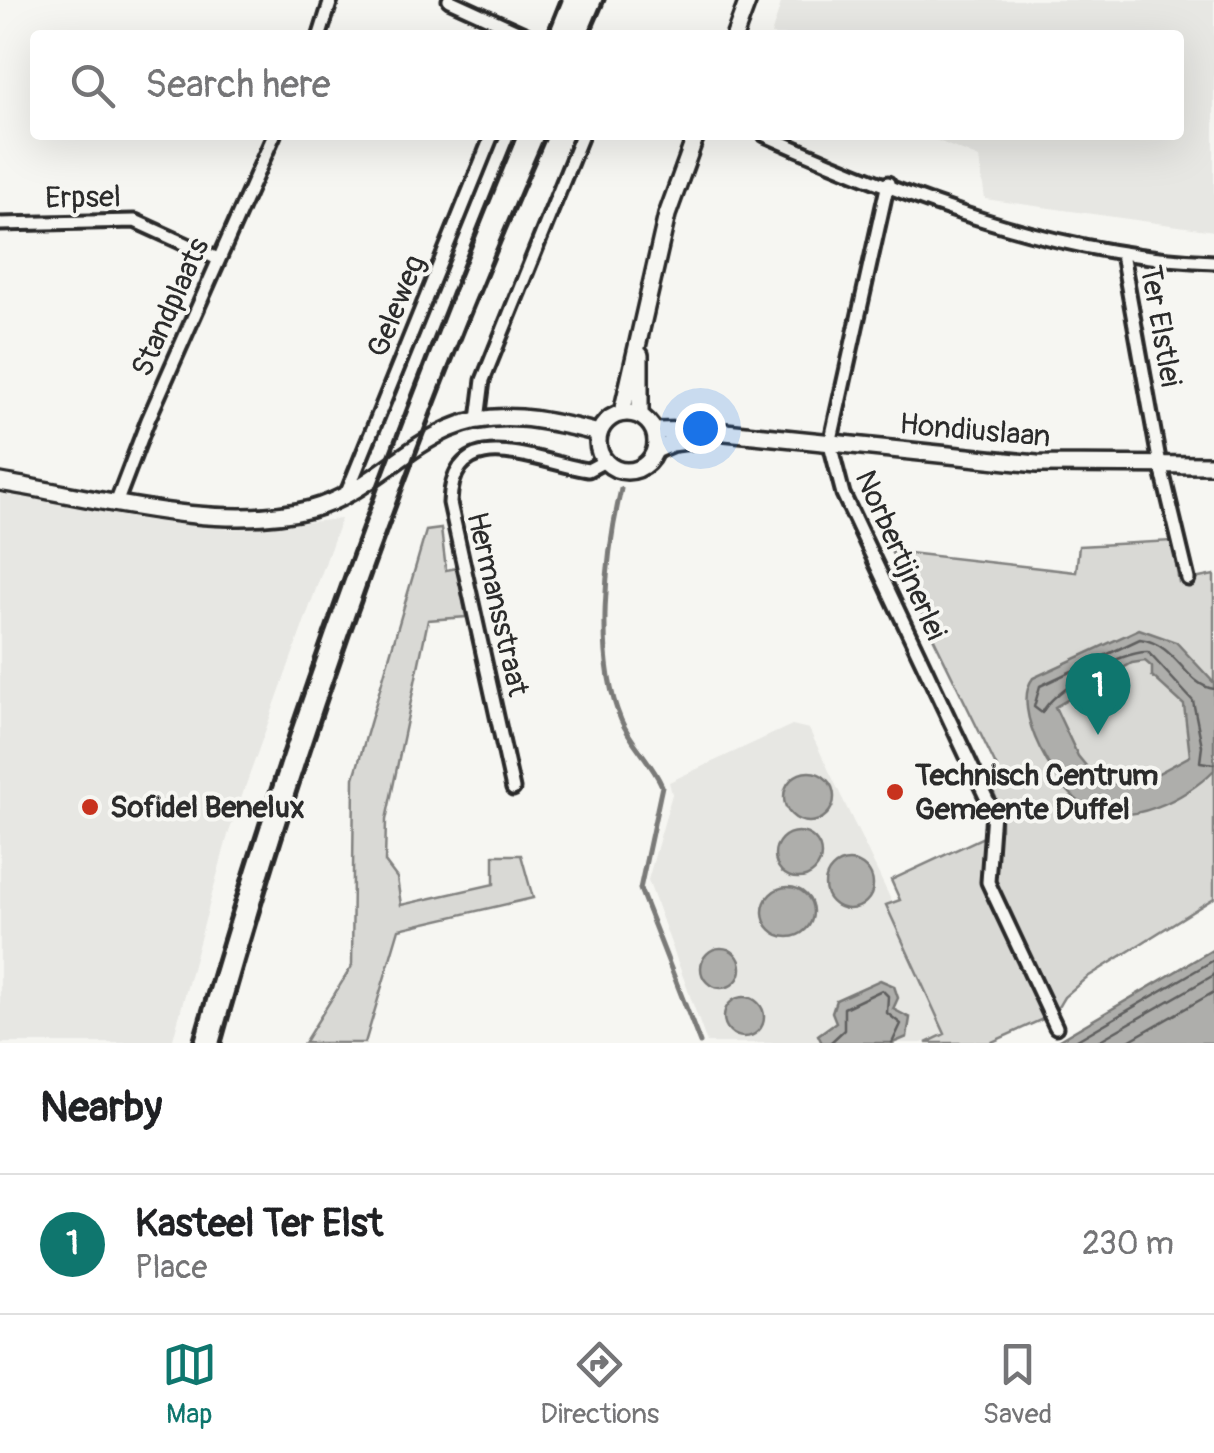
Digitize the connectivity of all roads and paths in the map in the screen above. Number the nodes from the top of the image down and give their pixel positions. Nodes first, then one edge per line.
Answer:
1 (449, 0) edge
2 (748, 0) edge
3 (329, 1) edge
4 (321, 30) edge
5 (517, 30) edge
6 (737, 30) edge
7 (272, 140) edge
8 (490, 140) edge
9 (580, 140) edge
10 (694, 140) edge
11 (777, 140) edge
12 (888, 183) junction
13 (0, 224) edge
14 (1122, 254) junction
15 (218, 259) junction
16 (1214, 262) edge
17 (639, 347) junction
18 (622, 413) junction
19 (640, 416) junction
20 (478, 420) junction
21 (654, 431) junction
22 (599, 433) junction
23 (732, 434) junction
24 (830, 444) junction
25 (656, 450) junction
26 (604, 461) junction
27 (1214, 465) edge
28 (1162, 467) junction
29 (0, 482) edge
30 (346, 495) junction
31 (117, 501) junction
32 (1188, 579) dead end
33 (513, 789) dead end
34 (1056, 1027) dead end

1 - 5 street
2 - 6 street
3 - 4 street
7 - 15 street, Standplaats
8 - 30 street, Geleweg
9 - 20 street
10 - 17 street
11 - 12 street
12 - 14 street
12 - 24 street, Norbertijnerlei
13 - 15 street, Erpsel
14 - 16 street
14 - 28 street, Ter Elstlei
15 - 31 street, Standplaats
17 - 18 street
17 - 19 street
18 - 19 street
18 - 22 street
19 - 21 street
20 - 22 street
20 - 30 street
21 - 23 street, Hondiuslaan
21 - 25 street
22 - 26 street
23 - 24 street, Hondiuslaan
23 - 25 street, Hondiuslaan
24 - 28 street, Hondiuslaan
24 - 34 street, Norbertijnerlei
25 - 26 street, Hondiuslaan
26 - 33 street, Hermansstraat
27 - 28 street, Hondiuslaan
28 - 32 street, Ter Elstlei
29 - 31 street
30 - 31 street

